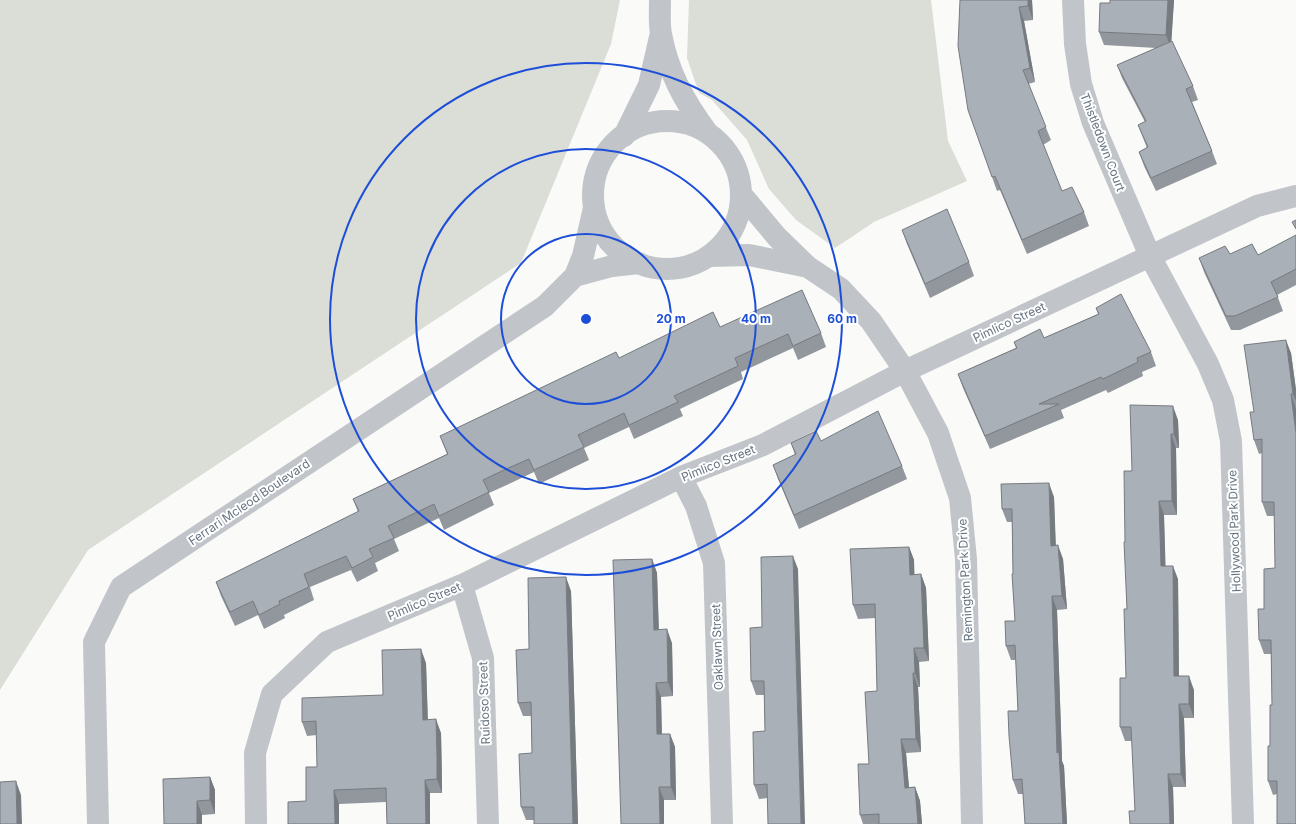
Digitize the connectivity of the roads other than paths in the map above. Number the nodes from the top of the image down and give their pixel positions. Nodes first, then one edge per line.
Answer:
1 (660, 0) edge
2 (1073, 0) edge
3 (661, 34) junction
4 (707, 132) junction
5 (624, 136) junction
6 (742, 194) junction
7 (1296, 196) edge
8 (594, 208) junction
9 (710, 256) junction
10 (1150, 256) junction
11 (639, 264) junction
12 (808, 267) junction
13 (575, 276) junction
14 (905, 371) junction
15 (681, 477) junction
16 (462, 585) junction
17 (98, 824) edge
18 (256, 824) edge
19 (488, 824) edge
20 (722, 824) edge
21 (972, 824) edge
22 (1243, 824) edge

1 - 3 street
2 - 10 street, Thistledown Court
3 - 4 street
3 - 5 street
4 - 5 street
4 - 6 street
5 - 8 street
6 - 9 street
6 - 12 street, Remington Park Drive
7 - 10 street, Pimlico Street
8 - 11 street
8 - 13 street
9 - 11 street
9 - 12 street, Remington Park Drive
10 - 14 street, Pimlico Street
10 - 22 street, Hollywood Park Drive
11 - 13 street
12 - 14 street, Remington Park Drive
13 - 17 street, Ferrari Mcleod Boulevard
14 - 15 street, Pimlico Street
14 - 21 street, Remington Park Drive
15 - 16 street, Pimlico Street
15 - 20 street, Oaklawn Street
16 - 18 street, Pimlico Street
16 - 19 street, Ruidoso Street

